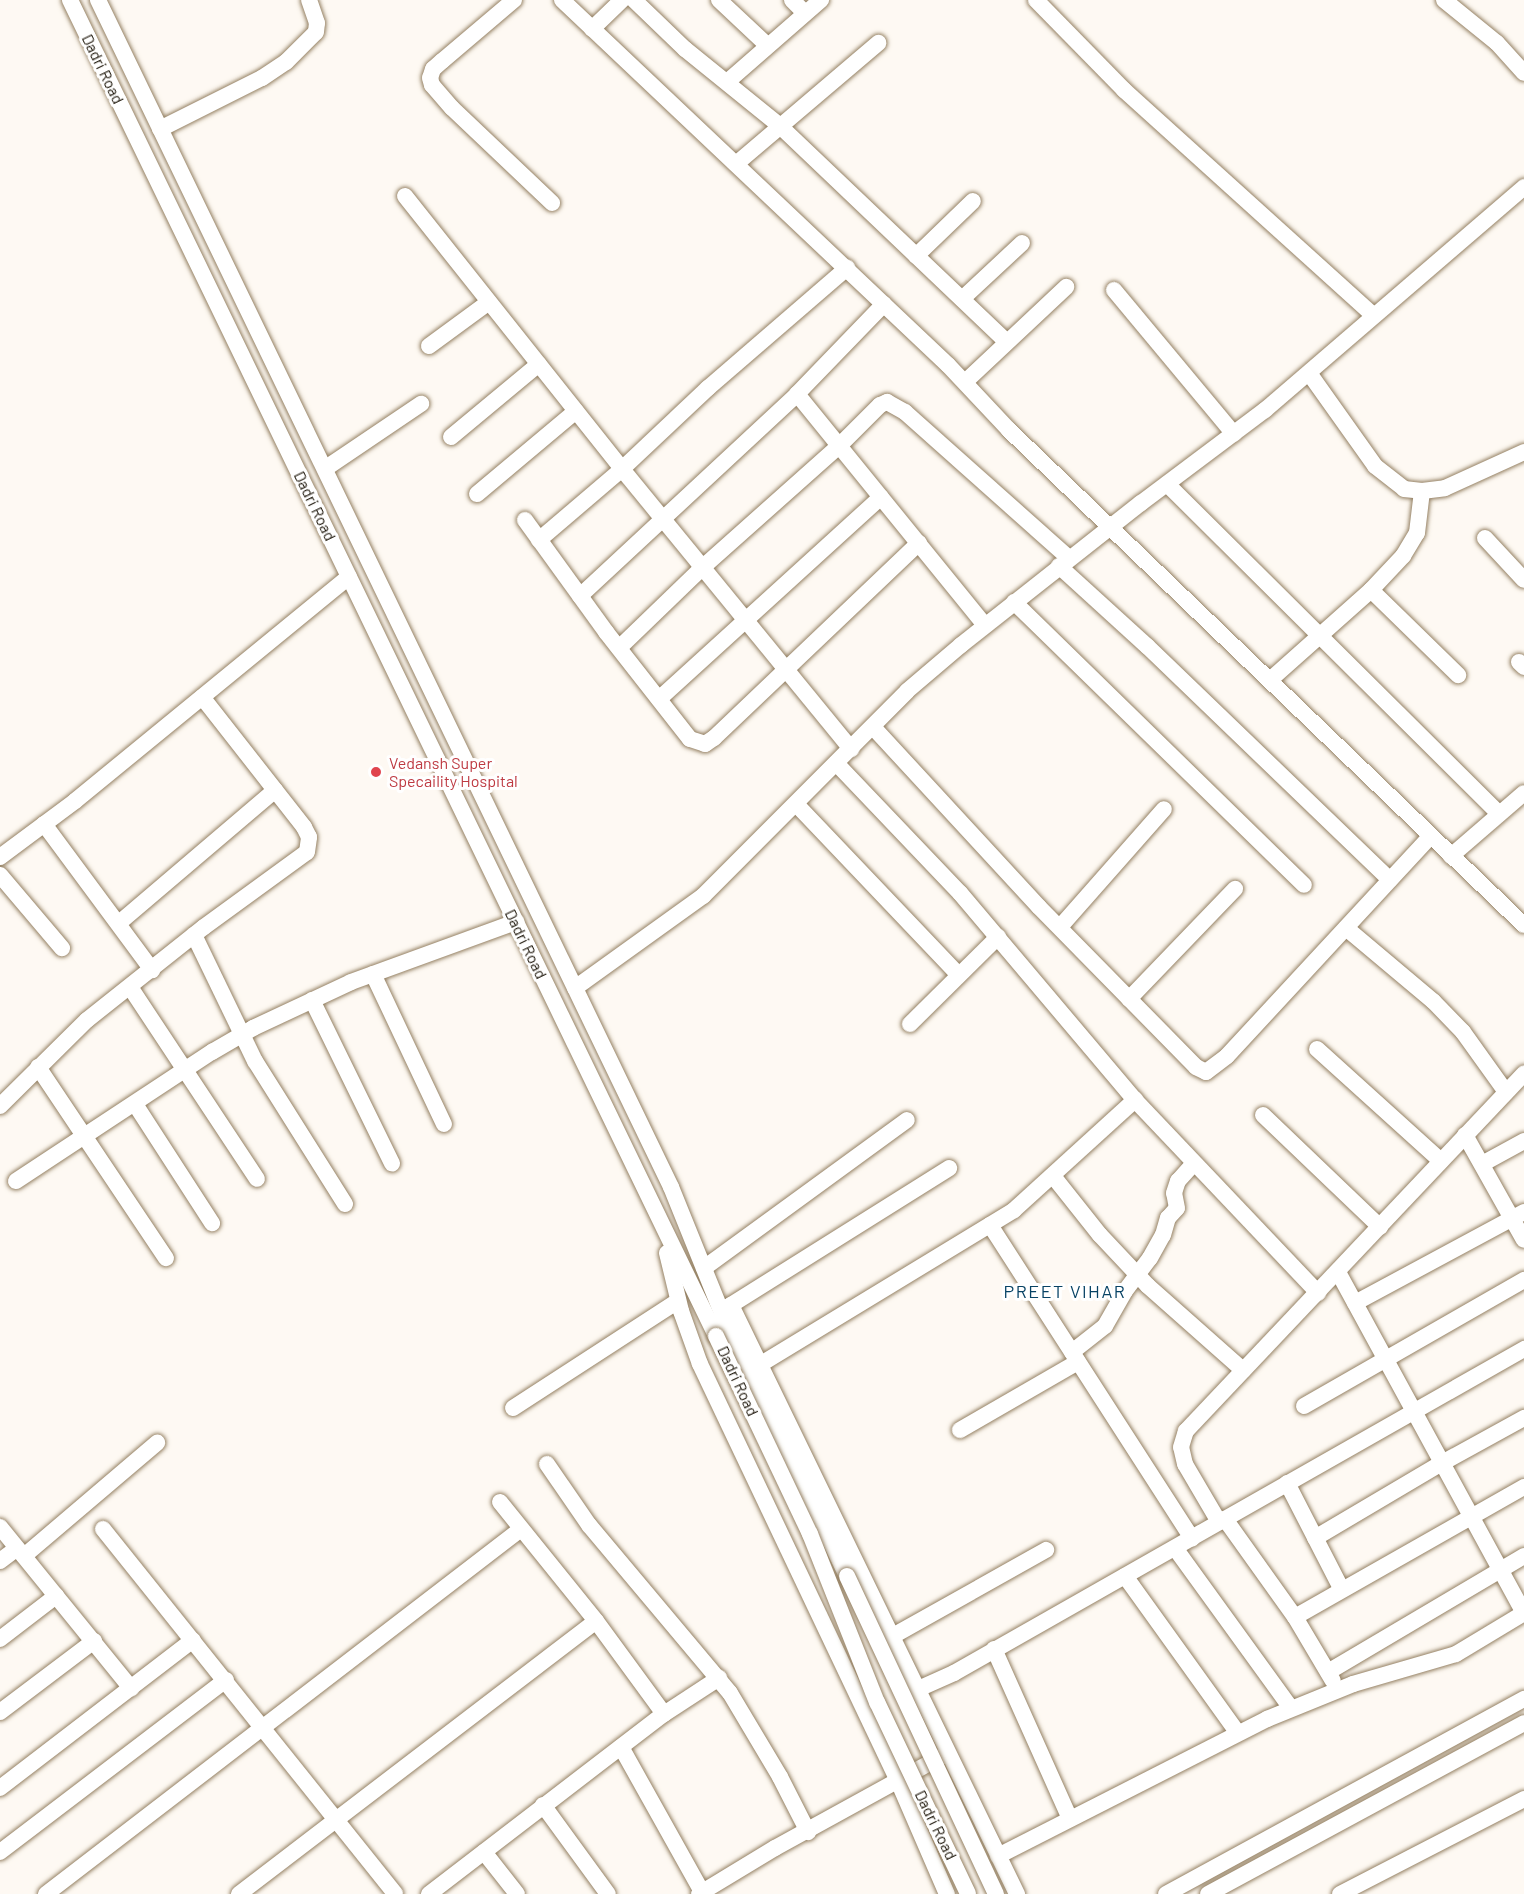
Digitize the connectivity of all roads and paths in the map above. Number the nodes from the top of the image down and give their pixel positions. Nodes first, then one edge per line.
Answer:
1 (70, 0) edge
2 (98, 0) edge
3 (309, 0) edge
4 (514, 0) edge
5 (562, 0) edge
6 (622, 0) edge
7 (634, 0) edge
8 (720, 0) edge
9 (792, 0) edge
10 (821, 0) edge
11 (1036, 0) edge
12 (1444, 0) edge
13 (805, 13) junction
14 (592, 29) junction
15 (878, 44) dead end
16 (767, 45) junction
17 (1524, 73) edge
18 (727, 82) junction
19 (780, 126) junction
20 (160, 129) junction
21 (736, 164) junction
22 (1524, 186) edge
23 (405, 196) dead end
24 (973, 201) dead end
25 (552, 203) dead end
26 (1022, 243) dead end
27 (916, 256) junction
28 (847, 268) junction
29 (1066, 287) dead end
30 (1114, 290) dead end
31 (962, 299) junction
32 (489, 302) junction
33 (884, 304) junction
34 (1373, 315) junction
35 (1007, 342) junction
36 (429, 346) dead end
37 (539, 364) junction
38 (1309, 373) junction
39 (965, 382) junction
40 (796, 394) junction
41 (421, 404) dead end
42 (576, 411) junction
43 (1234, 434) junction
44 (451, 436) dead end
45 (839, 446) junction
46 (1524, 452) edge
47 (326, 468) junction
48 (622, 469) junction
49 (1167, 484) junction
50 (1422, 491) junction
51 (477, 494) dead end
52 (881, 497) junction
53 (663, 519) junction
54 (525, 520) dead end
55 (1111, 526) junction
56 (1485, 538) dead end
57 (539, 540) junction
58 (919, 543) junction
59 (1064, 562) junction
60 (703, 567) junction
61 (349, 577) junction
62 (1524, 580) edge
63 (1371, 590) junction
64 (580, 596) junction
65 (1014, 602) junction
66 (745, 618) junction
67 (985, 626) junction
68 (1320, 636) junction
69 (619, 648) junction
70 (787, 670) junction
71 (1458, 675) dead end
72 (1270, 680) junction
73 (202, 697) junction
74 (659, 699) junction
75 (873, 727) junction
76 (851, 748) junction
77 (836, 764) junction
78 (275, 790) junction
79 (1524, 793) edge
80 (796, 804) junction
81 (1164, 809) dead end
82 (1499, 814) junction
83 (44, 824) junction
84 (1431, 836) junction
85 (1451, 856) junction
86 (0, 857) edge
87 (0, 875) edge
88 (1390, 880) junction
89 (1305, 885) dead end
90 (1235, 889) dead end
91 (516, 922) junction
92 (119, 923) junction
93 (1524, 925) edge
94 (1060, 927) junction
95 (1346, 928) junction
96 (194, 935) junction
97 (998, 937) junction
98 (62, 948) dead end
99 (152, 970) junction
100 (373, 974) junction
101 (959, 975) junction
102 (130, 987) junction
103 (576, 988) junction
104 (1130, 999) junction
105 (312, 1000) junction
106 (910, 1024) dead end
107 (241, 1035) junction
108 (1317, 1049) dead end
109 (38, 1067) junction
110 (186, 1070) junction
111 (1524, 1073) edge
112 (1506, 1092) junction
113 (1135, 1100) junction
114 (135, 1104) junction
115 (0, 1106) edge
116 (1263, 1115) dead end
117 (907, 1120) dead end
118 (444, 1124) dead end
119 (1465, 1135) junction
120 (85, 1138) junction
121 (1524, 1141) edge
122 (1441, 1161) junction
123 (392, 1163) dead end
124 (1194, 1163) junction
125 (1482, 1164) junction
126 (949, 1168) dead end
127 (1053, 1176) junction
128 (257, 1179) dead end
129 (16, 1181) dead end
130 (345, 1204) dead end
131 (1518, 1216) edge
132 (660, 1221) junction
133 (212, 1223) dead end
134 (990, 1225) junction
135 (1380, 1227) junction
136 (1524, 1240) edge
137 (166, 1258) dead end
138 (704, 1268) junction
139 (1338, 1272) junction
140 (1138, 1276) junction
141 (1524, 1280) edge
142 (1318, 1293) junction
143 (678, 1301) junction
144 (1355, 1304) junction
145 (726, 1308) junction
146 (1524, 1349) edge
147 (1075, 1357) junction
148 (1385, 1358) junction
149 (761, 1364) junction
150 (1243, 1370) junction
151 (1304, 1406) dead end
152 (513, 1408) dead end
153 (1414, 1410) junction
154 (1524, 1418) edge
155 (960, 1430) dead end
156 (157, 1443) dead end
157 (1442, 1463) junction
158 (547, 1464) dead end
159 (1287, 1483) junction
160 (1524, 1487) edge
161 (500, 1502) dead end
162 (1472, 1517) junction
163 (1222, 1520) junction
164 (0, 1527) edge
165 (104, 1529) dead end
166 (521, 1529) junction
167 (1192, 1538) junction
168 (1315, 1538) junction
169 (1175, 1548) junction
170 (1046, 1550) dead end
171 (20, 1552) junction
172 (1524, 1556) edge
173 (0, 1561) edge
174 (1500, 1569) junction
175 (1125, 1576) junction
176 (1342, 1590) junction
177 (56, 1596) junction
178 (1524, 1613) edge
179 (1295, 1617) junction
180 (596, 1621) junction
181 (891, 1636) junction
182 (0, 1639) edge
183 (193, 1640) junction
184 (94, 1641) junction
185 (994, 1649) junction
186 (1328, 1672) junction
187 (719, 1678) junction
188 (226, 1680) junction
189 (131, 1688) junction
190 (916, 1689) junction
191 (1339, 1690) junction
192 (1524, 1699) edge
193 (1291, 1708) junction
194 (0, 1712) edge
195 (664, 1714) junction
196 (1524, 1723) edge
197 (264, 1728) junction
198 (1238, 1734) junction
199 (621, 1747) junction
200 (946, 1754) junction
201 (898, 1781) junction
202 (0, 1788) edge
203 (1524, 1799) edge
204 (543, 1805) junction
205 (337, 1819) junction
206 (1070, 1819) junction
207 (808, 1832) junction
208 (0, 1852) edge
209 (484, 1852) junction
210 (998, 1856) junction
211 (439, 1891) edge
212 (701, 1893) edge
213 (46, 1894) edge
214 (239, 1894) edge
215 (396, 1894) edge
216 (517, 1894) edge
217 (608, 1894) edge
218 (947, 1894) edge
219 (968, 1894) edge
220 (996, 1894) edge
221 (1017, 1894) edge
222 (1166, 1894) edge
223 (1208, 1894) edge
224 (1340, 1894) edge

1 - 61 street, Dadri Road
2 - 20 street, Dadri Road
3 - 20 street
4 - 25 street
5 - 14 street
6 - 14 street
7 - 18 street
8 - 16 street
9 - 13 street
10 - 13 street
11 - 34 street
12 - 17 street
13 - 16 street
14 - 21 street
15 - 19 street
16 - 18 street
18 - 19 street
19 - 21 street
19 - 27 street
20 - 47 street, Dadri Road
21 - 28 street
22 - 34 street
23 - 32 street
24 - 27 street
26 - 31 street
27 - 31 street
28 - 33 street
28 - 48 street
29 - 35 street
30 - 43 street
31 - 35 street
32 - 36 street
32 - 37 street
33 - 39 street
33 - 40 street
34 - 38 street
35 - 39 street
37 - 42 street
37 - 44 street
38 - 43 street
38 - 50 street
39 - 55 street
40 - 45 street
40 - 53 street
41 - 47 street
42 - 48 street
42 - 51 street
43 - 49 street
45 - 52 street
45 - 59 street
45 - 60 street
46 - 50 street
47 - 103 street, Dadri Road
48 - 53 street
48 - 57 street
49 - 55 street
49 - 68 street
50 - 63 street
52 - 58 street
52 - 66 street
53 - 60 street
53 - 64 street
54 - 57 street
55 - 59 street
55 - 72 street
56 - 62 street
57 - 64 street
58 - 67 street
58 - 70 street
59 - 65 street
59 - 88 street
60 - 66 street
60 - 69 street
61 - 73 street
61 - 91 street, Dadri Road
63 - 68 street
63 - 71 street
64 - 69 street
65 - 67 street
65 - 89 street
66 - 70 street
66 - 74 street
67 - 75 street
68 - 72 street
68 - 82 street
69 - 74 street
70 - 74 street
70 - 76 street
72 - 84 street
73 - 78 street
73 - 83 street
75 - 76 street
75 - 94 street
76 - 77 street
77 - 80 street
77 - 97 street
78 - 92 street
78 - 96 street
79 - 82 street
80 - 101 street
80 - 103 street
81 - 94 street
82 - 85 street
83 - 86 street
83 - 92 street
84 - 85 street
84 - 88 street
85 - 93 street
87 - 98 street
88 - 95 street
90 - 104 street
91 - 100 street
91 - 132 street, Dadri Road
92 - 99 street
94 - 104 street
95 - 104 street
95 - 112 street
96 - 99 street
96 - 107 street
97 - 101 street
97 - 113 street
99 - 102 street
100 - 105 street
100 - 118 street
101 - 106 street
102 - 109 street
102 - 110 street
103 - 138 street, Dadri Road
105 - 107 street
105 - 123 street
107 - 110 street
107 - 130 street
108 - 122 street
109 - 115 street
109 - 120 street
110 - 114 street
110 - 128 street
111 - 112 street
112 - 119 street
113 - 124 street
113 - 127 street
114 - 120 street
114 - 133 street
116 - 135 street
117 - 138 street
119 - 122 street
119 - 125 street
120 - 129 street
120 - 137 street
121 - 125 street
122 - 135 street
124 - 140 street
124 - 142 street
125 - 131 street
126 - 145 street
127 - 134 street
127 - 140 street
131 - 136 street
131 - 144 street
132 - 143 street
132 - 219 street, Dadri Road, bridge
134 - 147 street
134 - 149 street
135 - 139 street
138 - 145 street, Dadri Road
139 - 142 street
139 - 144 street
140 - 147 street
140 - 150 street
141 - 148 street
142 - 150 street
143 - 152 street
143 - 201 street
144 - 148 street
145 - 149 street
145 - 220 street, Dadri Road, bridge
146 - 153 street
147 - 155 street
147 - 167 street
148 - 151 street
148 - 153 street
149 - 181 street
150 - 163 street
153 - 157 street
153 - 159 street
154 - 157 street
156 - 171 street
157 - 162 street
157 - 168 street
158 - 187 street
159 - 163 street
159 - 168 street
160 - 162 street
161 - 166 street
162 - 174 street
162 - 176 street
163 - 167 street
163 - 179 street
164 - 171 street
165 - 183 street
166 - 180 street
166 - 197 street
167 - 169 street
168 - 176 street
169 - 175 street
169 - 193 street
170 - 181 street
171 - 173 street
171 - 177 street
172 - 174 street
174 - 178 street
174 - 186 street
175 - 185 street
175 - 198 street
176 - 179 street
177 - 182 street
177 - 184 street
178 - 191 street
179 - 186 street
180 - 195 street
180 - 205 street
181 - 190 street
183 - 188 street
183 - 189 street
184 - 189 street
184 - 194 street
185 - 190 street
185 - 206 street
186 - 191 street
187 - 195 street
187 - 207 street
188 - 197 street
188 - 208 street
189 - 202 street
190 - 200 street
191 - 193 street
192 - 222 street
193 - 198 street
195 - 199 street
196 - 223 street
197 - 205 street
197 - 213 street
198 - 206 street
199 - 204 street
199 - 212 street
200 - 201 street
200 - 210 street
201 - 207 street
201 - 218 street
203 - 224 street
204 - 209 street
204 - 217 street
205 - 214 street
205 - 215 street
206 - 210 street
207 - 212 street
209 - 211 street
209 - 216 street
210 - 221 street

